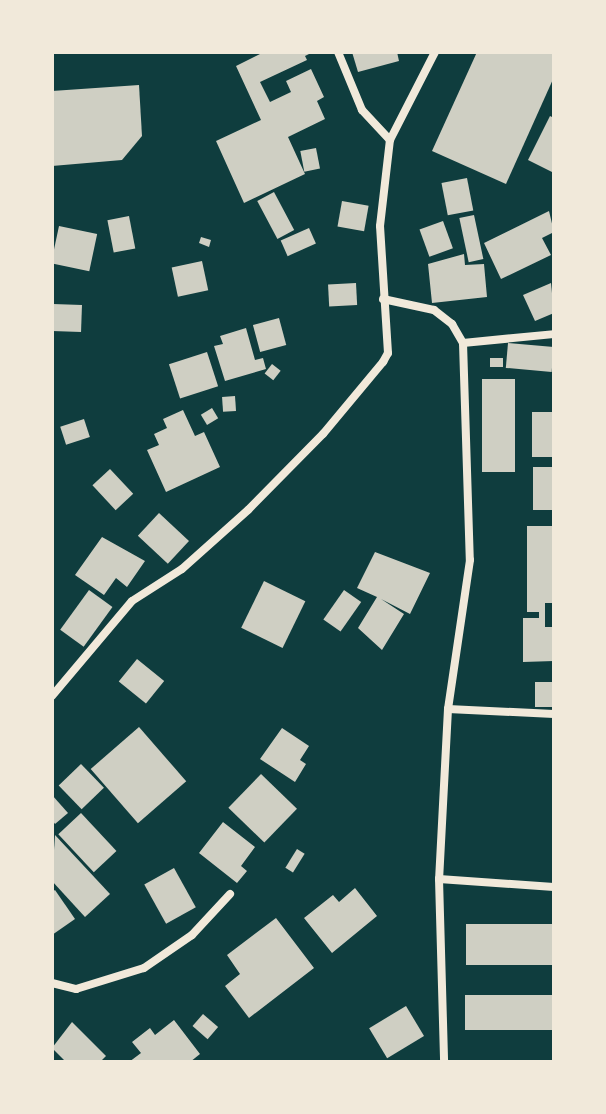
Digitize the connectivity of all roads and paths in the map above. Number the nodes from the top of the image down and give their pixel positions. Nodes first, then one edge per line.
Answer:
1 (338, 52) edge
2 (435, 52) edge
3 (390, 140) junction
4 (383, 299) junction
5 (554, 334) edge
6 (463, 343) junction
7 (52, 696) edge
8 (448, 709) junction
9 (554, 714) edge
10 (439, 879) junction
11 (554, 887) edge
12 (230, 894) dead end
13 (52, 983) edge
14 (444, 1062) edge

1 - 3 street
2 - 3 street
3 - 4 street
4 - 6 street
4 - 7 street
5 - 6 street
6 - 8 street
8 - 9 street
8 - 10 street
10 - 11 street
10 - 14 street
12 - 13 street

